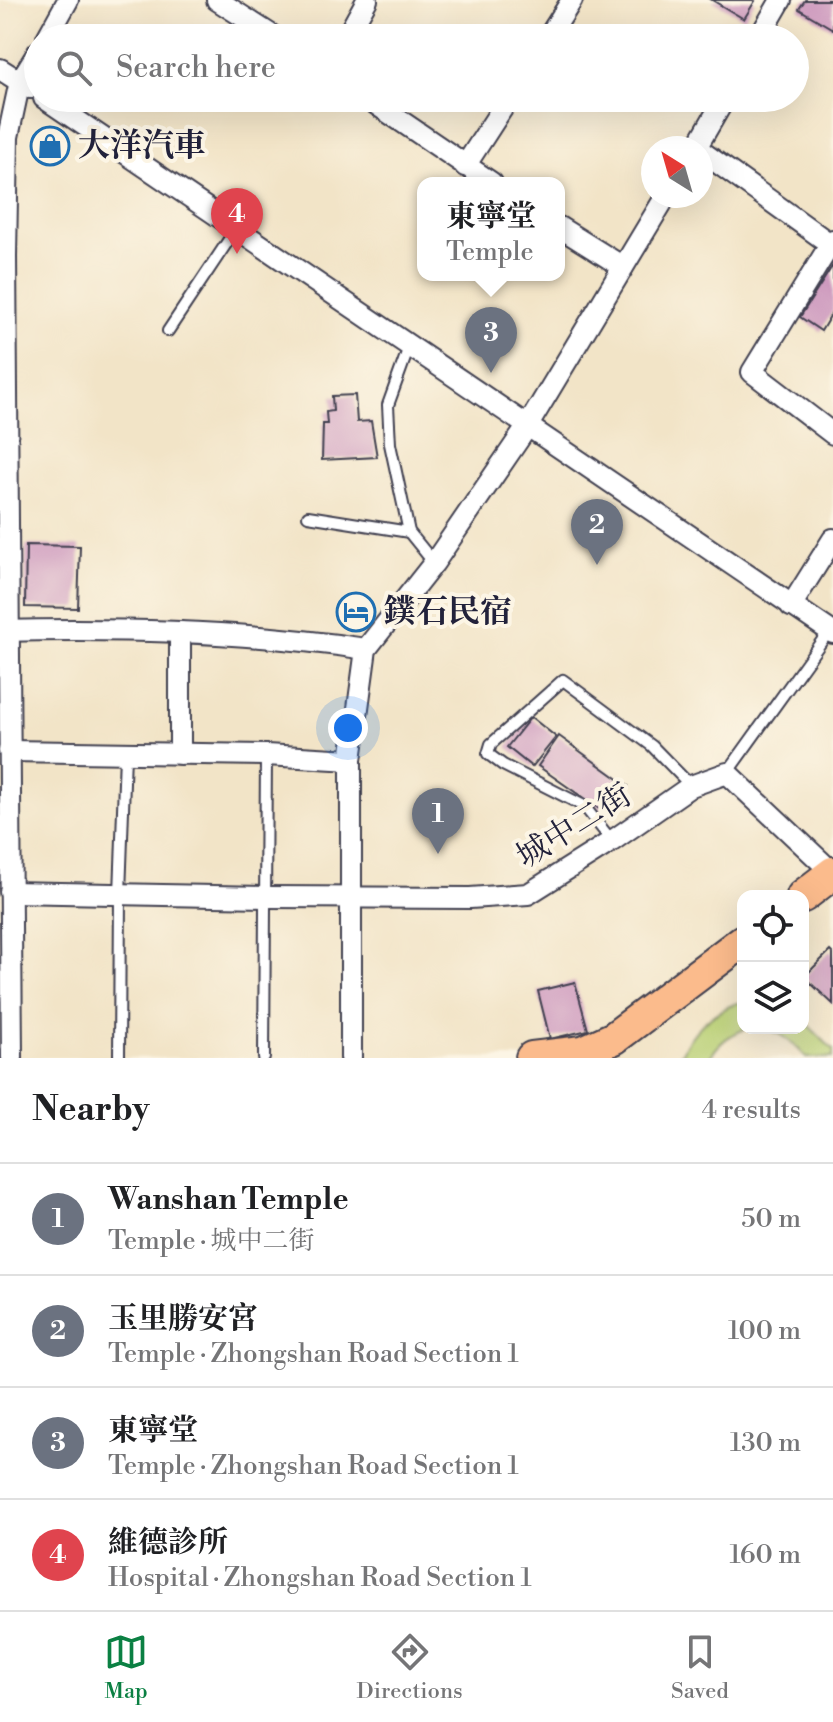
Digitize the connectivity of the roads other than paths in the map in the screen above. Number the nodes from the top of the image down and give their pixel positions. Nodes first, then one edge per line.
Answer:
1 (68, 0) edge
2 (217, 0) edge
3 (367, 0) edge
4 (572, 0) edge
5 (781, 0) edge
6 (55, 24) edge
7 (254, 24) edge
8 (354, 24) edge
9 (557, 24) edge
10 (767, 24) edge
11 (0, 69) edge
12 (24, 75) edge
13 (20, 81) junction
14 (24, 84) edge
15 (65, 112) edge
16 (387, 112) edge
17 (500, 112) edge
18 (717, 112) edge
19 (704, 136) edge
20 (713, 160) edge
21 (465, 166) junction
22 (482, 177) edge
23 (659, 208) edge
24 (236, 229) junction
25 (565, 231) edge
26 (832, 243) edge
27 (3, 256) edge
28 (623, 267) junction
29 (168, 331) dead end
30 (409, 347) junction
31 (3, 392) edge
32 (527, 427) junction
33 (833, 434) edge
34 (308, 516) dead end
35 (409, 532) junction
36 (833, 539) edge
37 (434, 563) junction
38 (791, 606) junction
39 (4, 631) edge
40 (180, 632) junction
41 (831, 632) edge
42 (366, 649) junction
43 (9, 751) junction
44 (125, 754) junction
45 (180, 754) junction
46 (266, 755) junction
47 (351, 760) junction
48 (727, 773) junction
49 (691, 786) junction
50 (5, 841) edge
51 (612, 841) junction
52 (833, 873) edge
53 (809, 891) edge
54 (10, 892) junction
55 (120, 894) junction
56 (350, 896) junction
57 (266, 897) junction
58 (737, 946) edge
59 (584, 1055) edge
60 (12, 1058) edge
61 (119, 1058) edge
62 (264, 1058) edge
63 (351, 1058) edge
64 (532, 1058) edge

1 - 6 street
2 - 7 street
3 - 8 street
4 - 9 street
5 - 10 street
11 - 13 street
12 - 13 street
13 - 14 street
13 - 27 street
15 - 24 street
16 - 21 street
17 - 21 street
18 - 19 street
20 - 26 street
21 - 22 street
23 - 28 street
24 - 29 lane
24 - 30 street
25 - 28 street
26 - 33 street
27 - 31 street
28 - 32 street
30 - 32 street
30 - 35 lane
31 - 39 street
32 - 37 street
32 - 38 street
34 - 35 lane
35 - 37 lane
36 - 38 street
37 - 42 street
38 - 41 street
39 - 40 street
39 - 43 street
40 - 42 street
40 - 45 street
41 - 48 lane
42 - 47 street
43 - 44 street
43 - 50 street
44 - 45 street
44 - 55 lane
45 - 46 street
46 - 47 street
46 - 57 lane
47 - 56 street
48 - 49 street, 城中二街
48 - 52 street
49 - 51 street, 城中二街
49 - 51 lane
50 - 54 street
51 - 56 street, 城中二街
52 - 53 main road
54 - 55 street, 城中二街
54 - 60 street
55 - 57 street, 城中二街
55 - 61 lane
56 - 57 street, 城中二街
56 - 63 street
57 - 62 lane
58 - 59 main road
59 - 64 main road

